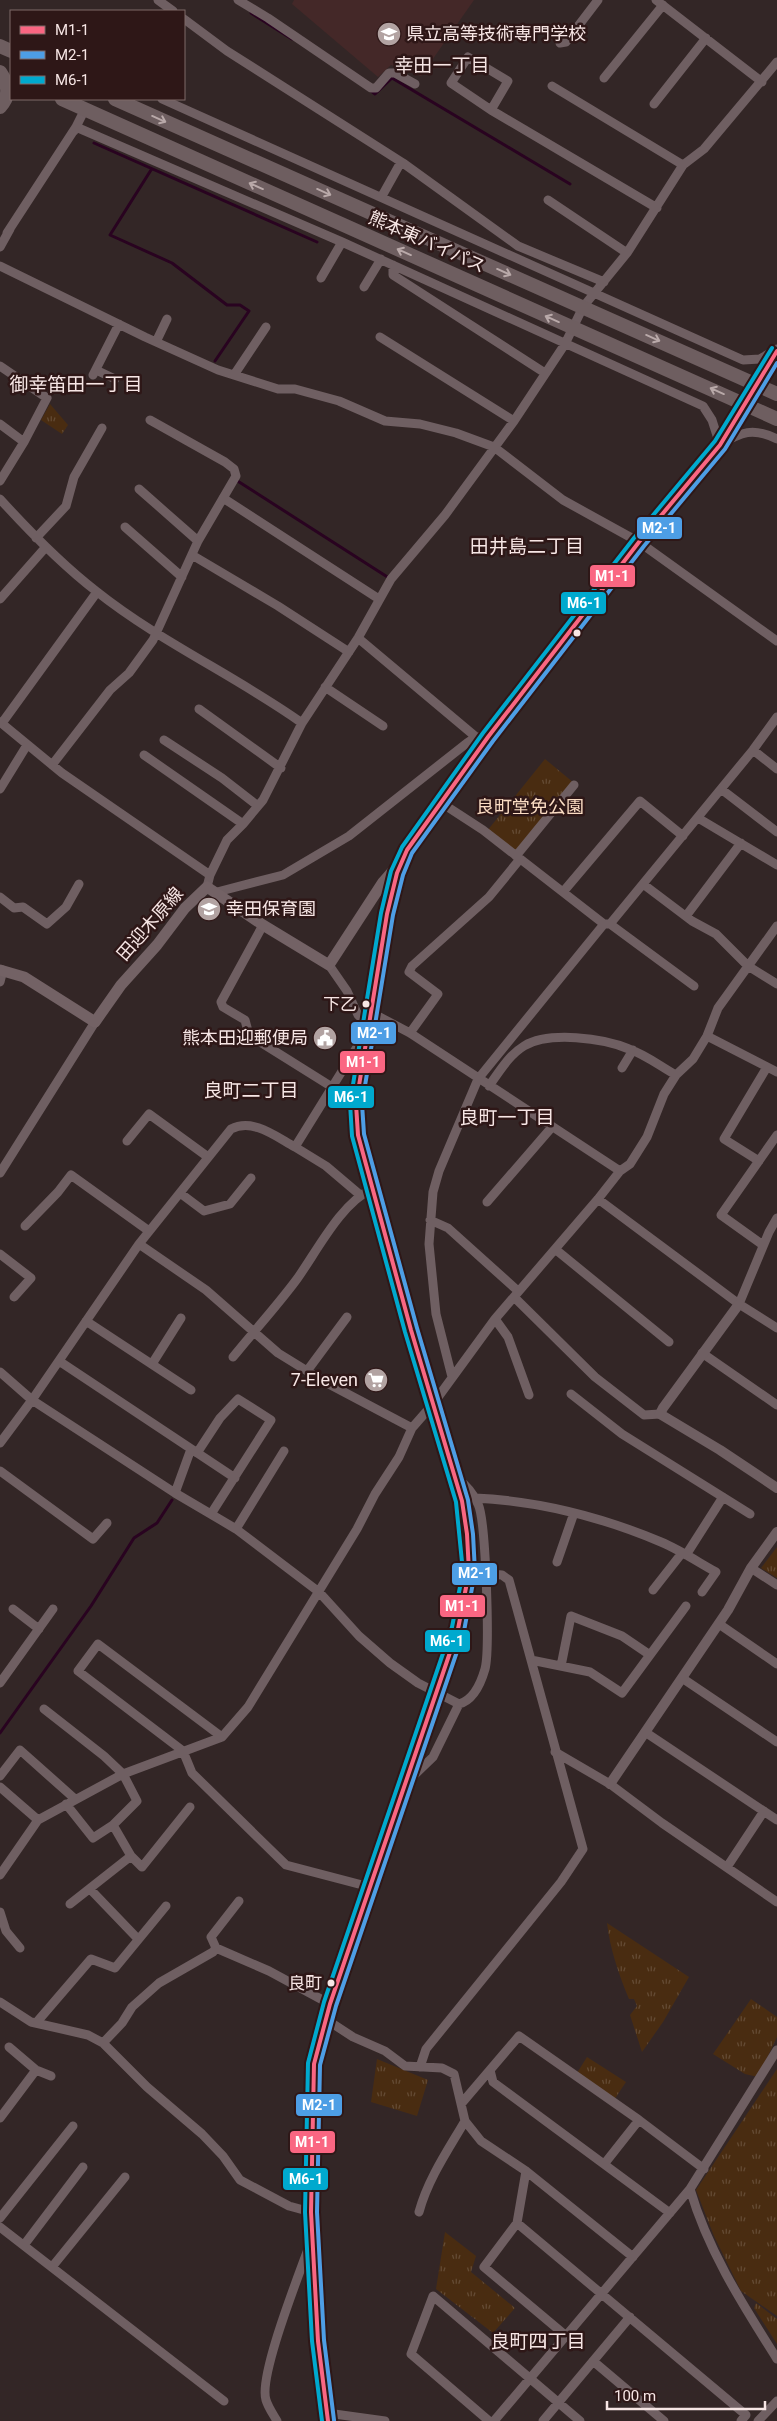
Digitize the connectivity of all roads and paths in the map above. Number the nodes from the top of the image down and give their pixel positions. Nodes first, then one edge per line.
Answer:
1 (238, 0) edge
2 (598, 0) edge
3 (660, 2) edge
4 (185, 20) edge
5 (706, 38) junction
6 (560, 43) dead end
7 (777, 62) edge
8 (0, 72) edge
9 (604, 78) dead end
10 (762, 82) junction
11 (415, 84) dead end
12 (552, 86) dead end
13 (64, 100) edge
14 (117, 100) edge
15 (164, 100) edge
16 (654, 104) dead end
17 (0, 107) edge
18 (85, 109) junction
19 (491, 110) junction
20 (76, 127) junction
21 (401, 162) junction
22 (683, 165) junction
23 (382, 196) junction
24 (548, 200) dead end
25 (657, 208) junction
26 (342, 242) junction
27 (0, 247) edge
28 (627, 253) junction
29 (381, 259) junction
30 (393, 265) junction
31 (0, 266) edge
32 (321, 278) dead end
33 (604, 282) junction
34 (364, 287) dead end
35 (593, 293) junction
36 (583, 307) junction
37 (167, 319) dead end
38 (119, 324) junction
39 (266, 327) dead end
40 (574, 328) junction
41 (380, 337) dead end
42 (156, 342) junction
43 (565, 344) junction
44 (777, 350) edge
45 (0, 366) edge
46 (545, 373) junction
47 (234, 375) junction
48 (115, 379) dead end
49 (758, 386) junction
50 (777, 394) edge
51 (745, 404) junction
52 (777, 419) edge
53 (150, 420) dead end
54 (514, 421) junction
55 (0, 424) edge
56 (102, 428) dead end
57 (777, 439) edge
58 (24, 442) junction
59 (720, 445) junction
60 (494, 447) junction
61 (0, 481) edge
62 (139, 489) dead end
63 (224, 498) junction
64 (0, 500) edge
65 (125, 527) dead end
66 (36, 538) junction
67 (198, 541) junction
68 (639, 542) junction
69 (45, 548) junction
70 (192, 555) junction
71 (182, 577) junction
72 (97, 592) junction
73 (0, 599) edge
74 (379, 599) junction
75 (156, 633) junction
76 (358, 638) junction
77 (777, 641) edge
78 (349, 652) junction
79 (325, 687) junction
80 (199, 709) dead end
81 (777, 716) edge
82 (1, 722) edge
83 (302, 723) junction
84 (384, 726) dead end
85 (482, 737) junction
86 (164, 740) dead end
87 (27, 745) junction
88 (753, 750) junction
89 (144, 755) dead end
90 (52, 765) junction
91 (281, 768) junction
92 (777, 769) edge
93 (574, 785) dead end
94 (0, 788) edge
95 (721, 789) junction
96 (440, 802) junction
97 (258, 806) junction
98 (698, 818) junction
99 (243, 824) junction
100 (777, 832) edge
101 (683, 836) junction
102 (740, 843) junction
103 (518, 858) junction
104 (402, 860) junction
105 (776, 863) edge
106 (210, 875) junction
107 (79, 884) dead end
108 (643, 884) junction
109 (212, 889) junction
110 (563, 892) junction
111 (0, 897) edge
112 (686, 916) junction
113 (607, 924) junction
114 (263, 926) junction
115 (777, 926) edge
116 (329, 965) junction
117 (748, 966) junction
118 (1, 974) edge
119 (777, 984) edge
120 (694, 986) dead end
121 (372, 1013) junction
122 (95, 1022) junction
123 (370, 1026) junction
124 (410, 1033) junction
125 (708, 1036) junction
126 (633, 1050) junction
127 (767, 1067) junction
128 (622, 1068) dead end
129 (777, 1072) edge
130 (676, 1075) junction
131 (478, 1079) junction
132 (489, 1086) junction
133 (332, 1087) junction
134 (552, 1127) junction
135 (777, 1135) edge
136 (127, 1141) dead end
137 (295, 1146) junction
138 (208, 1157) junction
139 (759, 1161) junction
140 (620, 1171) junction
141 (0, 1173) edge
142 (251, 1178) dead end
143 (372, 1189) junction
144 (180, 1193) junction
145 (359, 1194) junction
146 (598, 1199) junction
147 (487, 1202) dead end
148 (777, 1218) edge
149 (430, 1220) junction
150 (25, 1226) dead end
151 (149, 1231) junction
152 (139, 1244) junction
153 (763, 1246) junction
154 (555, 1249) junction
155 (0, 1254) edge
156 (516, 1294) junction
157 (14, 1297) dead end
158 (739, 1304) junction
159 (347, 1317) dead end
160 (181, 1318) dead end
161 (494, 1320) junction
162 (86, 1321) junction
163 (777, 1328) edge
164 (253, 1332) junction
165 (669, 1342) dead end
166 (702, 1353) junction
167 (233, 1356) dead end
168 (59, 1361) junction
169 (152, 1364) junction
170 (307, 1371) junction
171 (0, 1372) edge
172 (452, 1377) junction
173 (191, 1390) dead end
174 (571, 1394) dead end
175 (529, 1395) dead end
176 (32, 1400) junction
177 (433, 1404) junction
178 (777, 1405) edge
179 (660, 1414) junction
180 (412, 1428) junction
181 (0, 1443) edge
182 (194, 1451) junction
183 (284, 1451) dead end
184 (0, 1471) edge
185 (454, 1474) junction
186 (234, 1478) junction
187 (777, 1488) edge
188 (175, 1493) junction
189 (723, 1497) junction
190 (475, 1498) junction
191 (574, 1513) junction
192 (211, 1514) junction
193 (750, 1514) dead end
194 (107, 1523) dead end
195 (236, 1529) junction
196 (777, 1532) edge
197 (684, 1554) junction
198 (557, 1562) dead end
199 (751, 1568) junction
200 (469, 1572) junction
201 (485, 1574) junction
202 (777, 1585) edge
203 (654, 1590) dead end
204 (318, 1592) junction
205 (702, 1592) dead end
206 (686, 1606) dead end
207 (13, 1609) dead end
208 (53, 1609) dead end
209 (719, 1624) junction
210 (39, 1629) junction
211 (650, 1655) junction
212 (530, 1660) junction
213 (777, 1664) edge
214 (561, 1666) junction
215 (682, 1678) junction
216 (0, 1683) edge
217 (436, 1693) junction
218 (459, 1704) junction
219 (44, 1709) dead end
220 (645, 1732) junction
221 (222, 1737) junction
222 (777, 1742) edge
223 (183, 1751) junction
224 (556, 1752) junction
225 (123, 1774) junction
226 (0, 1776) edge
227 (406, 1783) junction
228 (610, 1784) junction
229 (0, 1787) edge
230 (76, 1799) junction
231 (66, 1804) junction
232 (190, 1807) dead end
233 (764, 1811) junction
234 (38, 1820) junction
235 (777, 1820) edge
236 (113, 1825) junction
237 (131, 1856) junction
238 (727, 1867) junction
239 (0, 1875) edge
240 (370, 1887) junction
241 (90, 1889) junction
242 (239, 1901) dead end
243 (777, 1902) edge
244 (70, 1904) dead end
245 (166, 1906) dead end
246 (0, 1912) edge
247 (138, 1939) junction
248 (20, 1948) dead end
249 (216, 1948) junction
250 (0, 2002) edge
251 (330, 2004) junction
252 (327, 2020) junction
253 (36, 2023) junction
254 (103, 2043) junction
255 (9, 2046) dead end
256 (777, 2050) edge
257 (420, 2067) junction
258 (36, 2070) junction
259 (490, 2070) junction
260 (51, 2076) dead end
261 (493, 2082) junction
262 (478, 2084) junction
263 (461, 2104) junction
264 (0, 2118) edge
265 (639, 2120) junction
266 (465, 2121) junction
267 (73, 2126) dead end
268 (605, 2163) junction
269 (83, 2167) dead end
270 (704, 2169) junction
271 (526, 2171) junction
272 (125, 2177) dead end
273 (690, 2189) junction
274 (311, 2212) junction
275 (419, 2212) dead end
276 (670, 2213) junction
277 (0, 2218) edge
278 (517, 2223) junction
279 (0, 2227) edge
280 (312, 2239) junction
281 (24, 2246) junction
282 (633, 2257) junction
283 (52, 2267) junction
284 (602, 2293) junction
285 (630, 2317) junction
286 (565, 2335) junction
287 (777, 2358) edge
288 (593, 2361) junction
289 (530, 2378) junction
290 (224, 2401) dead end
291 (777, 2401) edge
292 (559, 2402) junction
293 (328, 2417) edge
294 (277, 2421) edge
295 (385, 2421) edge
296 (489, 2421) edge
297 (494, 2421) edge
298 (543, 2421) edge
299 (580, 2421) edge
300 (664, 2421) edge
301 (741, 2421) edge
302 (758, 2421) edge

1 - 11 street
2 - 6 street
3 - 5 street
3 - 9 street
4 - 21 street
5 - 10 street
5 - 16 street
7 - 10 street
8 - 17 highway
10 - 22 street
12 - 22 street
13 - 18 highway, 熊本東バイパス
14 -> 36 highway, 熊本東バイパス
15 - 23 street
18 - 20 street
40 -> 18 highway, 熊本東バイパス
19 - 19 street
19 - 25 street
20 - 26 street
20 - 27 street
21 - 23 street
21 - 33 street
22 - 25 street
23 - 35 street
24 - 28 street
25 - 28 street
26 - 29 street
26 - 32 street
28 - 33 street
29 - 30 street
29 - 34 street
30 - 43 street
30 - 46 street
31 - 38 street
33 - 35 street
35 - 36 street
35 - 44 street
36 - 40 street
36 -> 49 highway, 熊本東バイパス
37 - 42 street
38 - 42 street
38 - 48 street
39 - 47 street
40 - 43 street
51 -> 40 highway, 熊本東バイパス
41 - 54 street
42 - 47 street
43 - 46 street
43 - 59 street
44 - 49 main road
45 - 58 street
46 - 54 street
47 - 60 street
49 - 50 highway, 熊本東バイパス
49 - 51 main road
51 - 52 highway, 熊本東バイパス
51 - 59 main road
53 - 63 street
54 - 60 street
55 - 58 street
56 - 66 street
57 - 59 street
58 - 61 street
59 - 68 main road
60 - 68 street
60 - 74 street
62 - 67 street
63 - 67 street
63 - 74 street
64 - 66 street
65 - 71 street
66 - 69 street
67 - 70 street
68 - 77 street
68 - 85 main road
69 - 72 street
69 - 73 street
70 - 71 street
70 - 78 street
71 - 75 street
72 - 75 street
72 - 82 street
74 - 76 street
75 - 83 street
75 - 90 street
76 - 78 street
76 - 85 street
78 - 79 street
79 - 83 street
79 - 84 street
80 - 91 street
81 - 88 street
82 - 87 street
83 - 91 street
85 - 96 main road
85 - 109 street
86 - 97 street
87 - 90 street
87 - 94 street
88 - 92 street
88 - 95 street
89 - 99 street
90 - 106 street
91 - 97 street
93 - 103 street
95 - 98 street
95 - 100 street
96 - 103 street
96 - 104 main road
97 - 99 street
98 - 101 street
98 - 102 street
99 - 106 street
101 - 108 street
101 - 110 street
102 - 105 street
102 - 112 street
103 - 110 street
103 - 124 street
104 - 116 main road
104 - 121 main road
106 - 109 street
107 - 111 street
108 - 112 street
108 - 113 street
109 - 114 main road
109 - 122 main road, 田迎木原線
110 - 113 street
112 - 117 street
113 - 120 street
113 - 131 street
114 - 116 main road
114 - 133 street
115 - 117 street
116 - 123 street
117 - 119 street
117 - 125 street
118 - 122 main road
121 - 123 main road
121 - 124 street
122 - 141 street
123 - 133 street
123 - 143 main road
124 - 131 street
125 - 127 street
125 - 130 street
126 - 128 street
126 - 130 street
126 - 132 street
127 - 129 street
127 - 139 street
130 - 140 street
131 - 132 street
131 - 149 street
132 - 134 street
133 - 137 street
134 - 140 street
134 - 147 street
135 - 139 street
136 - 138 street
137 - 138 street
137 - 145 street
138 - 144 street
139 - 153 street
140 - 146 street
142 - 144 street
143 - 145 street
143 - 177 main road
144 - 151 street
145 - 164 street
146 - 154 street
146 - 158 street
148 - 153 street
149 - 156 street
149 - 172 street
150 - 151 street
151 - 152 street
152 - 162 street
152 - 164 street
153 - 158 street
154 - 156 street
154 - 165 street
155 - 157 street
156 - 161 street
156 - 179 street
158 - 163 street
158 - 166 street
159 - 170 street
160 - 169 street
161 - 172 street
161 - 175 street
162 - 168 street
162 - 169 street
164 - 167 street
164 - 170 street
166 - 178 street
166 - 179 street
168 - 176 street
168 - 182 street
169 - 173 street
170 - 180 street
171 - 176 street
172 - 177 street
174 - 189 street
176 - 181 street
176 - 188 street
177 - 180 street
177 - 185 main road
179 - 187 street
180 - 204 street
182 - 186 street
182 - 186 street
182 - 188 street
183 - 195 street
184 - 194 street
185 - 190 street
185 - 200 main road
186 - 192 street
188 - 192 street
189 - 193 street
189 - 197 street
190 - 191 street
190 - 201 street
191 - 197 street
191 - 198 street
192 - 195 street
195 - 204 street
196 - 199 street
197 - 203 street
197 - 205 street
199 - 202 street
199 - 209 street
200 - 201 street
200 - 217 main road
201 - 212 street
201 - 218 street
204 - 217 street
204 - 221 street
206 - 211 street
207 - 210 street
208 - 210 street
209 - 213 street
209 - 215 street
210 - 216 street
211 - 214 street
211 - 214 street
212 - 214 street
212 - 224 street
215 - 220 street
215 - 222 street
217 - 218 street
217 - 227 main road
218 - 227 street
219 - 225 street
220 - 228 street
220 - 233 street
221 - 223 street
221 - 223 street
223 - 225 street
223 - 240 street
224 - 228 street
224 - 257 street
225 - 230 street
225 - 236 street
226 - 230 street
227 - 240 main road
228 - 238 street
229 - 234 street
230 - 231 street
231 - 234 street
231 - 236 street
232 - 237 street
233 - 235 street
233 - 238 street
234 - 239 street
236 - 237 street
237 - 241 street
238 - 243 street
240 - 251 main road
241 - 244 street
241 - 247 street
242 - 249 street
245 - 247 street
246 - 248 street
247 - 253 street
249 - 251 street
249 - 254 street
250 - 253 street
251 - 252 main road
252 - 257 street
252 - 274 main road
253 - 254 street
254 - 274 street
255 - 258 street
256 - 270 street
257 - 263 street
258 - 260 street
258 - 264 street
259 - 261 street
259 - 262 street
259 - 265 street
261 - 262 street
261 - 268 street
262 - 263 street
263 - 266 street
265 - 268 street
265 - 270 street
266 - 271 street
266 - 275 street
267 - 277 street
268 - 276 street
269 - 281 street
270 - 273 street
271 - 278 street
271 - 282 street
272 - 283 street
273 - 276 street
273 - 287 street
274 - 280 main road
276 - 282 street
278 - 284 street
278 - 286 street
279 - 281 street
280 - 293 main road
280 - 294 street
281 - 283 street
282 - 284 street
283 - 290 street
284 - 285 street
284 - 286 street
285 - 288 street
285 - 301 street
286 - 289 street
288 - 292 street
288 - 300 street
289 - 292 street
289 - 296 street
289 - 297 street
291 - 302 street
292 - 298 street
292 - 299 street
293 - 295 street

